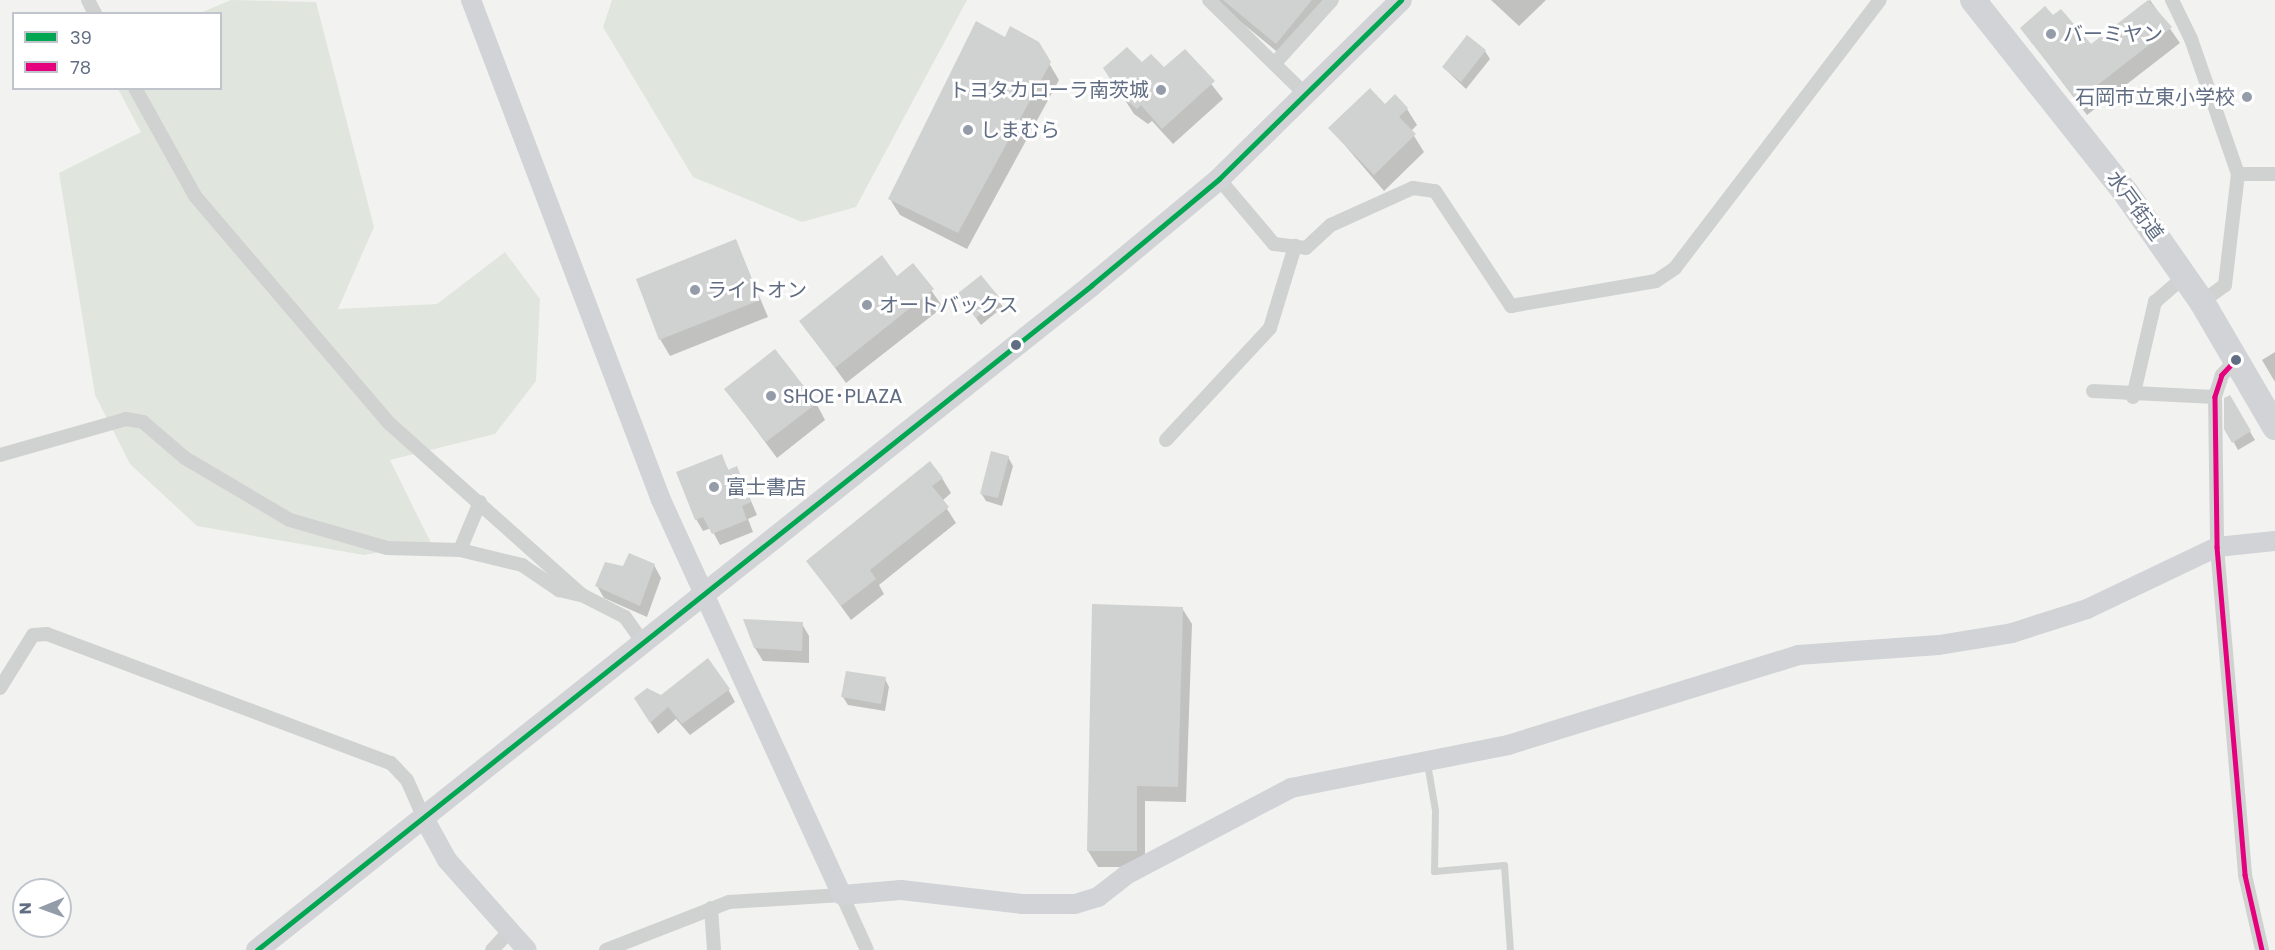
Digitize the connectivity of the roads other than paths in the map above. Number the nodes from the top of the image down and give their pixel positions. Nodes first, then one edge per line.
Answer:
1 (471, 0) edge
2 (1209, 0) edge
3 (1332, 0) edge
4 (1401, 0) edge
5 (1880, 0) edge
6 (1973, 0) edge
7 (2172, 0) edge
8 (1275, 63) junction
9 (136, 90) edge
10 (1305, 94) junction
11 (2238, 174) junction
12 (2275, 174) edge
13 (1219, 179) junction
14 (1295, 246) junction
15 (2185, 276) junction
16 (2202, 302) junction
17 (2236, 360) junction
18 (2093, 391) dead end
19 (2133, 397) junction
20 (2215, 397) junction
21 (2275, 427) edge
22 (1166, 440) dead end
23 (0, 455) edge
24 (480, 502) junction
25 (2275, 541) edge
26 (2217, 547) junction
27 (460, 550) junction
28 (705, 591) junction
29 (582, 595) junction
30 (642, 641) junction
31 (0, 688) edge
32 (1426, 762) junction
33 (424, 818) junction
34 (842, 896) junction
35 (711, 908) junction
36 (506, 935) dead end
37 (628, 946) edge
38 (257, 950) edge
39 (492, 950) edge
40 (526, 950) edge
41 (606, 950) edge
42 (714, 950) edge
43 (867, 950) edge
44 (1510, 950) edge
45 (2262, 950) edge

1 - 28 street
2 - 8 street
3 - 8 street
4 - 10 main road
5 - 14 street
6 - 15 highway, 水戸街道
7 - 11 street
8 - 10 street
9 - 24 street
10 - 13 main road
11 - 12 street
11 - 16 street
13 - 14 street
13 - 28 main road
14 - 22 street
15 - 16 highway, 水戸街道
15 - 19 street
16 - 17 highway, 水戸街道
17 - 20 street
17 - 21 highway, 水戸街道
18 - 19 street
19 - 20 street
20 - 26 street
23 - 27 street
24 - 27 street
24 - 29 street
25 - 26 street
26 - 32 street
26 - 45 street
27 - 29 street
28 - 30 main road
28 - 34 street
29 - 30 street
30 - 33 main road
31 - 33 street
32 - 34 street
32 - 44 lane
33 - 38 main road
33 - 40 street
34 - 35 street
34 - 43 street
35 - 37 street
35 - 42 street
36 - 39 street
37 - 41 street

